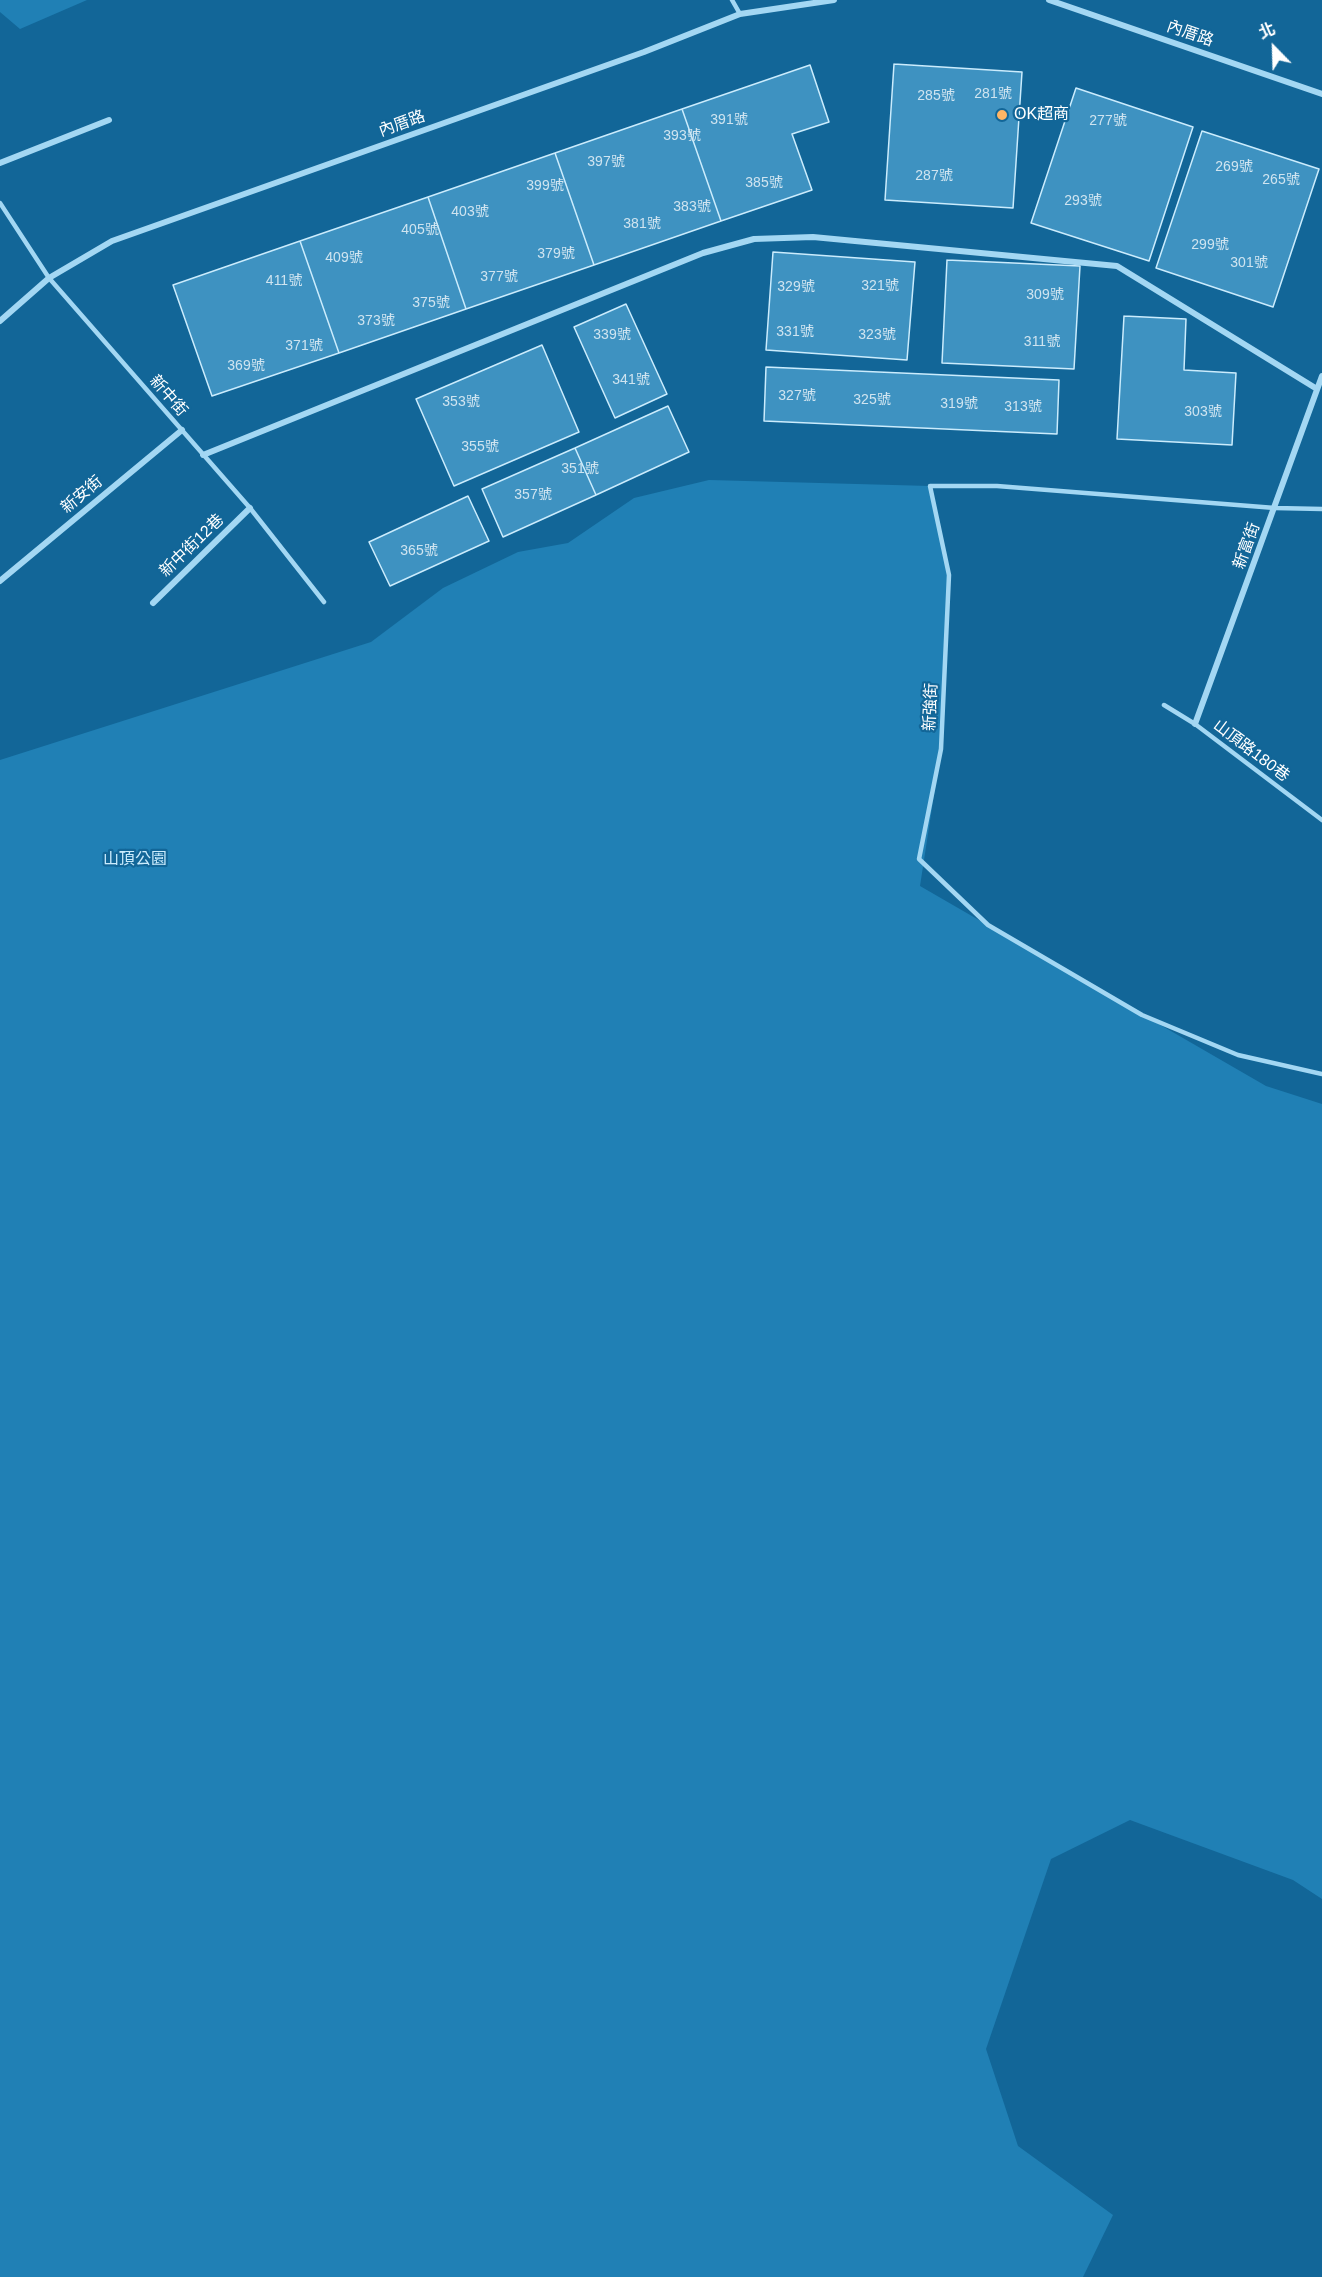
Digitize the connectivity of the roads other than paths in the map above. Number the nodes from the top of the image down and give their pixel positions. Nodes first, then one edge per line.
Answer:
1 (732, 0) edge
2 (834, 0) edge
3 (1049, 0) edge
4 (740, 14) junction
5 (1322, 94) edge
6 (109, 120) dead end
7 (0, 163) edge
8 (0, 203) edge
9 (49, 278) junction
10 (0, 321) edge
11 (1322, 376) edge
12 (1317, 389) junction
13 (182, 430) junction
14 (203, 455) junction
15 (249, 508) junction
16 (1275, 508) junction
17 (1322, 510) edge
18 (0, 581) edge
19 (324, 602) dead end
20 (153, 603) dead end
21 (1164, 705) dead end
22 (1195, 724) junction
23 (1322, 820) edge
24 (1322, 1074) edge

1 - 4 lane
2 - 4 street, 內厝路
3 - 5 street, 內厝路
4 - 9 street, 內厝路
6 - 7 street
8 - 9 lane, 新中街
9 - 10 street, 內厝路
9 - 13 lane, 新中街
11 - 12 street, 新富街
12 - 14 street
12 - 16 street, 新富街
13 - 14 lane, 新中街
13 - 18 street, 新安街
14 - 15 lane, 新中街
15 - 19 lane, 新中街
15 - 20 street, 新中街12巷
16 - 17 lane, 新強街
16 - 22 street, 新富街
16 - 24 lane, 新強街
21 - 22 lane, 山頂路180巷
22 - 23 lane, 山頂路180巷

